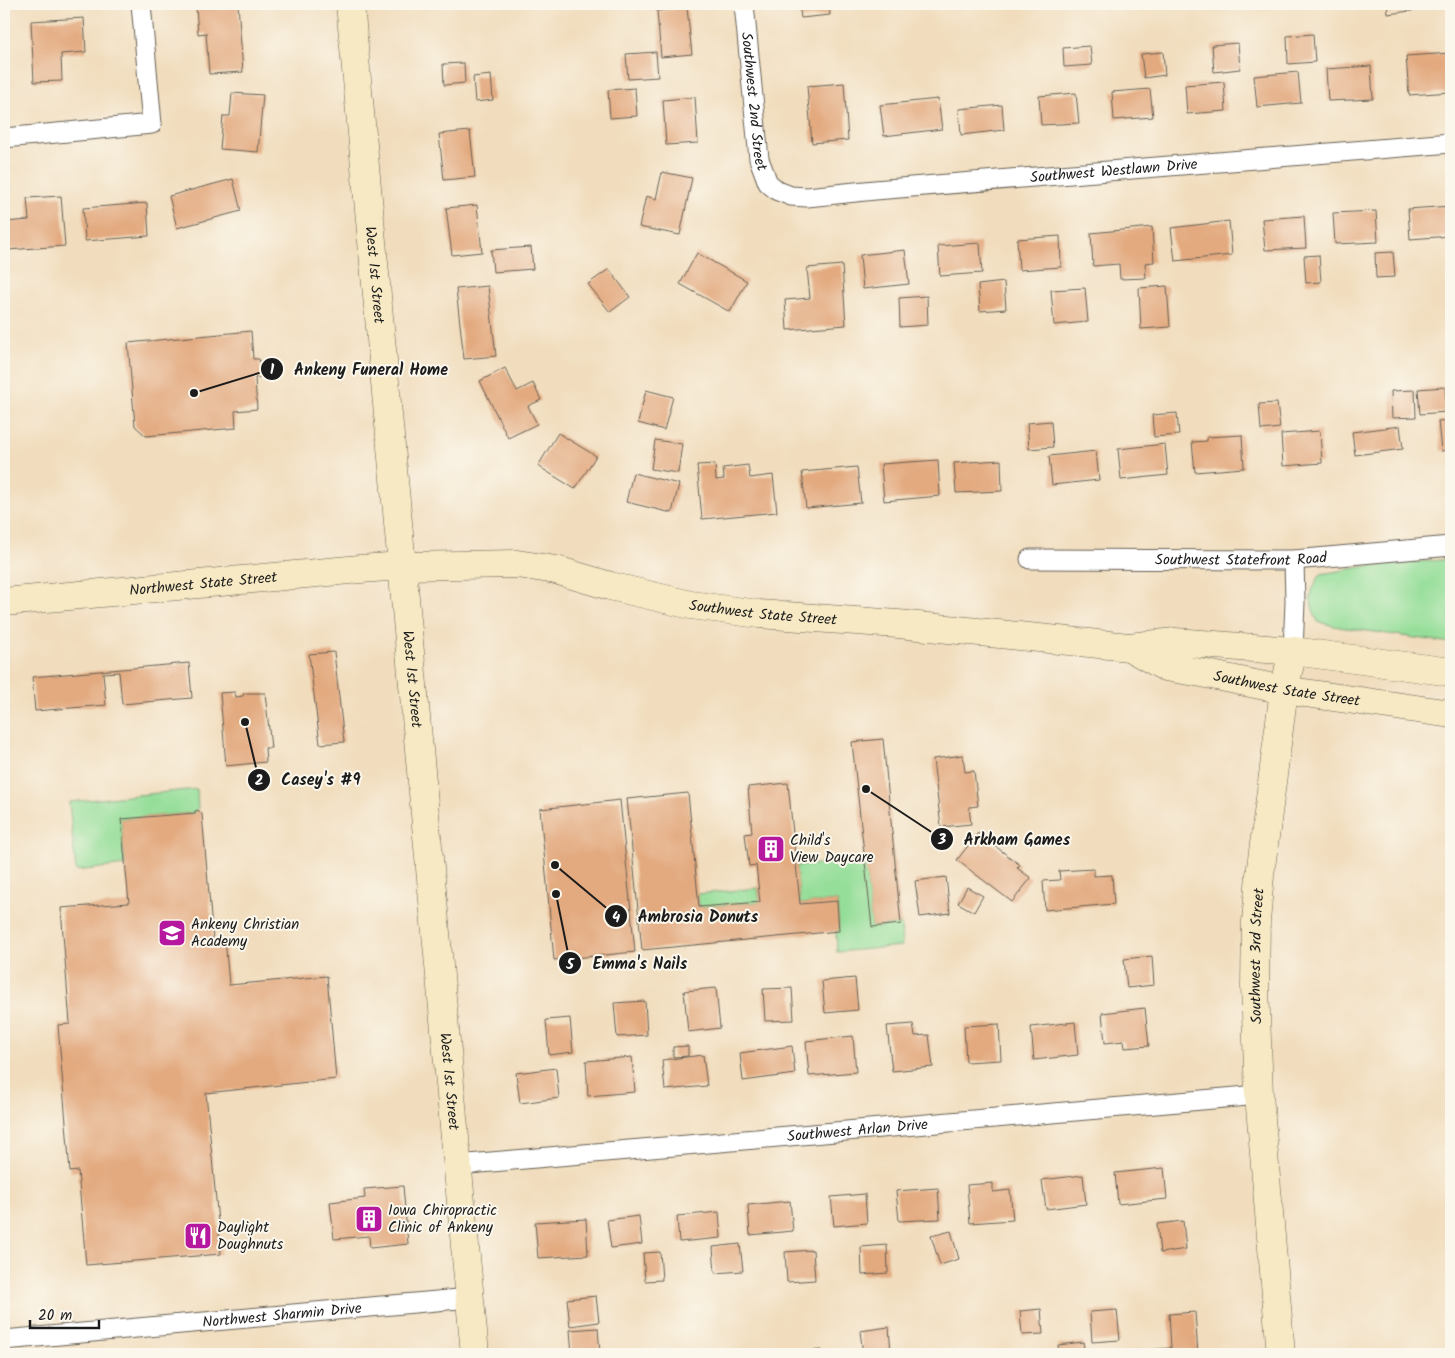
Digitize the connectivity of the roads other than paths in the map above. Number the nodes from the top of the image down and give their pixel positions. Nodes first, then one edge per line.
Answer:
1 (141, 4) edge
2 (350, 4) edge
3 (744, 4) edge
4 (4, 138) edge
5 (1451, 143) edge
6 (778, 191) joint
7 (1451, 546) edge
8 (1030, 559) dead end
9 (1294, 560) junction
10 (402, 566) junction
11 (4, 602) edge
12 (1129, 647) junction
13 (1293, 651) junction
14 (1451, 672) edge
15 (1284, 690) junction
16 (1451, 714) edge
17 (1259, 1095) junction
18 (457, 1165) junction
19 (470, 1298) junction
20 (4, 1340) edge
21 (475, 1354) edge
22 (1281, 1354) edge

1 - 4 street
2 - 10 main road, West 1st Street
3 - 6 street, Southwest 2nd Street
5 - 6 street, Southwest Westlawn Drive
7 - 9 street, Southwest Statefront Road
8 - 9 street, Southwest Statefront Road
9 - 13 street, Southwest 3rd Street
10 - 11 main road, Northwest State Street
10 - 12 main road, Southwest State Street
10 - 18 main road, West 1st Street
12 - 13 main road, Southwest State Street
12 - 15 main road, Southwest State Street
13 - 14 main road, Southwest State Street
13 - 15 main road, Southwest 3rd Street
15 - 16 main road, Southwest State Street
15 - 17 main road, Southwest 3rd Street
17 - 18 street, Southwest Arlan Drive
17 - 22 main road, Southwest 3rd Street
18 - 19 main road, West 1st Street
19 - 20 street, Northwest Sharmin Drive
19 - 21 main road, West 1st Street

